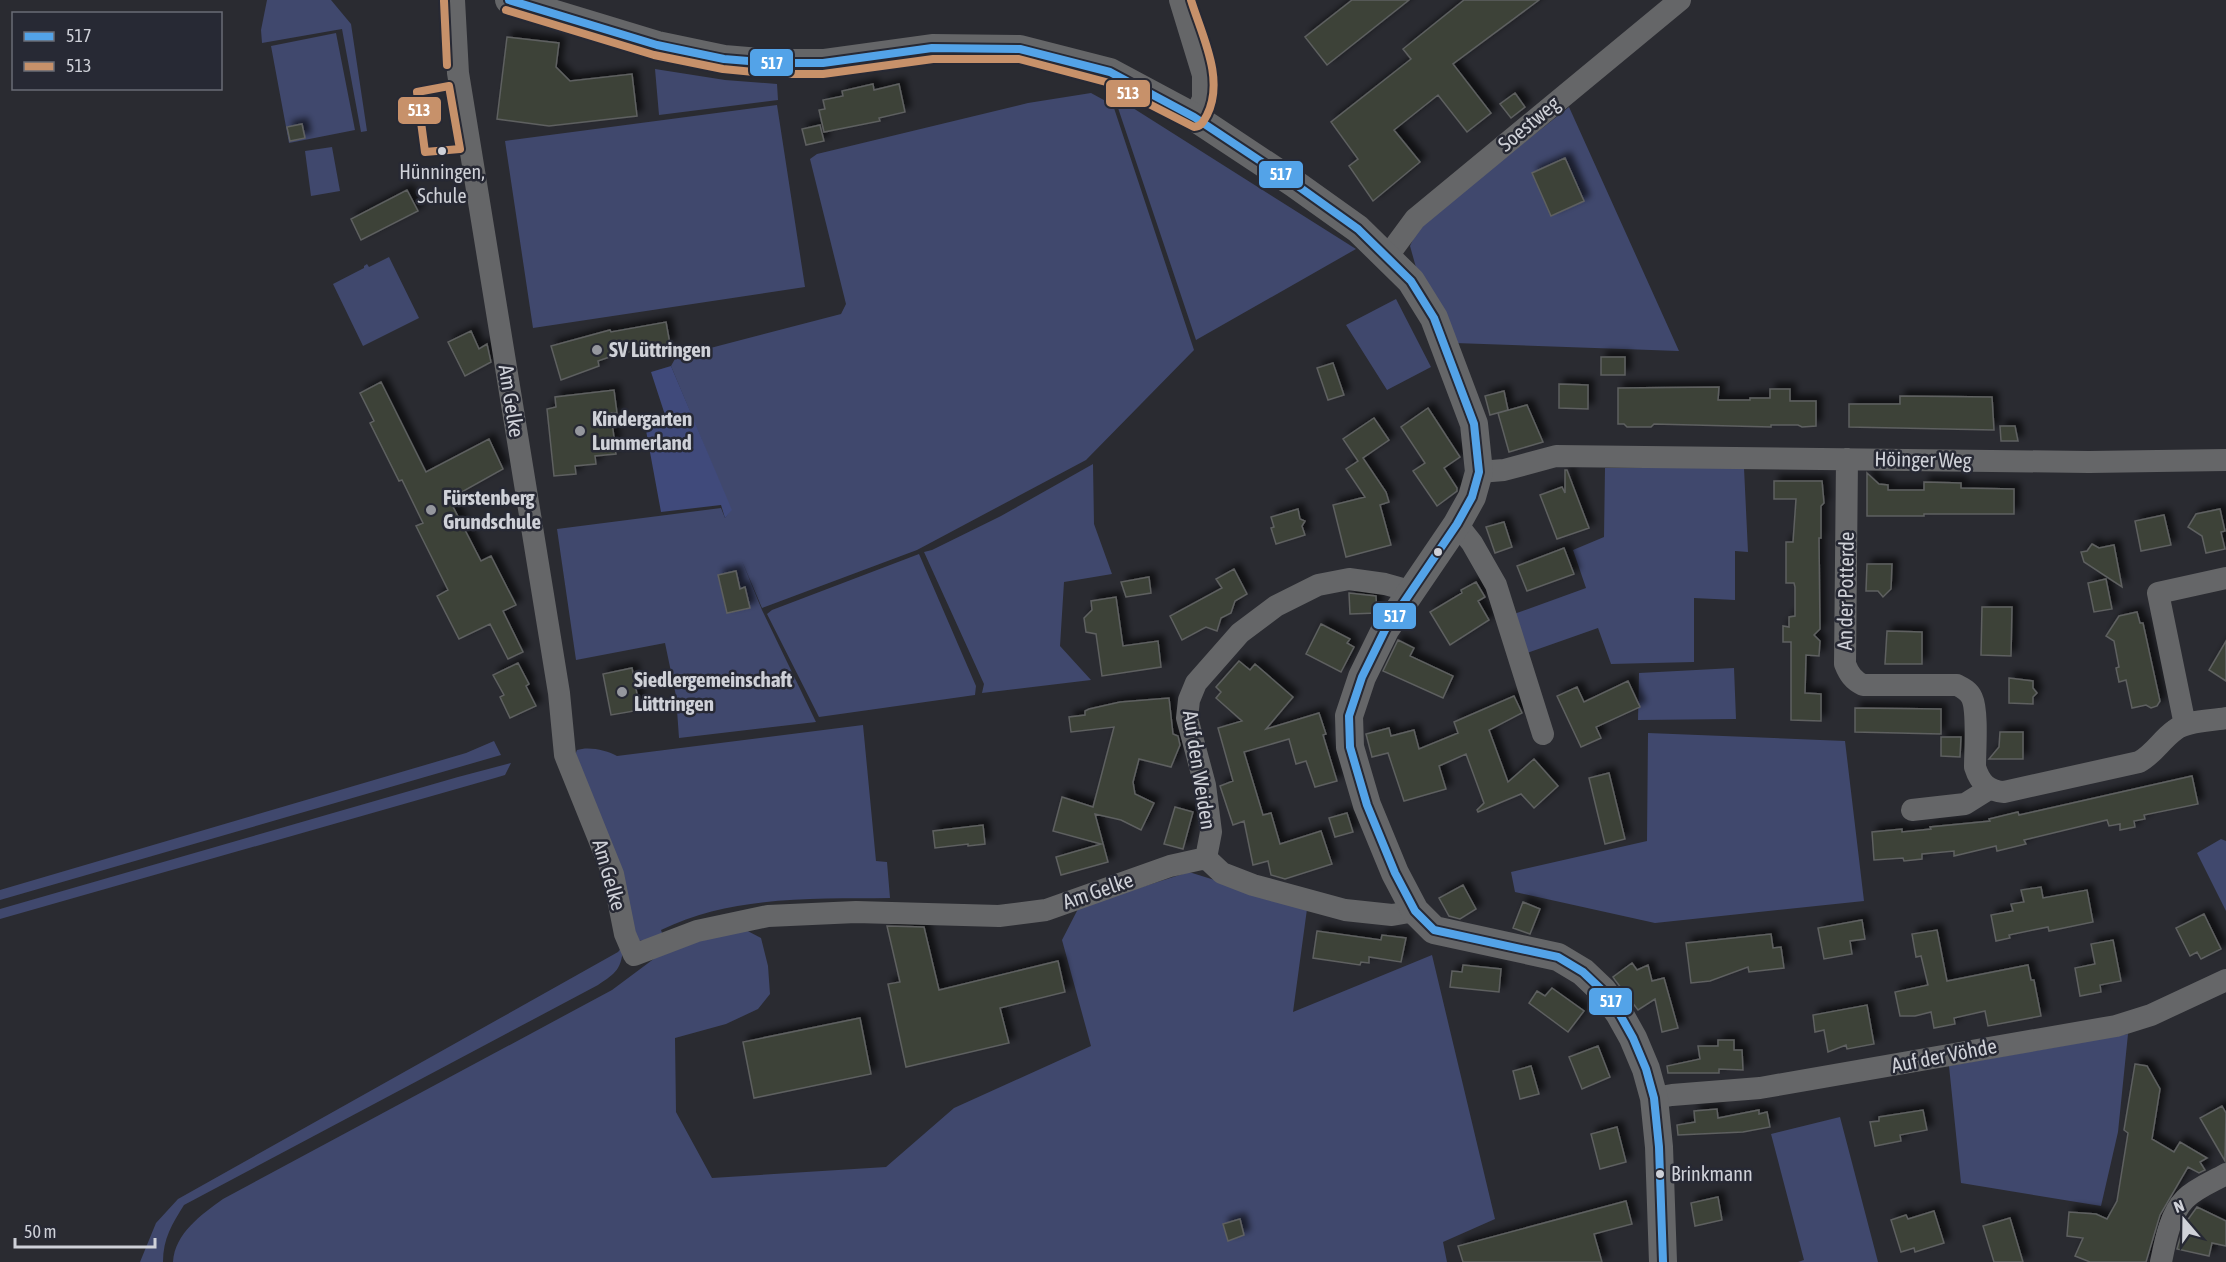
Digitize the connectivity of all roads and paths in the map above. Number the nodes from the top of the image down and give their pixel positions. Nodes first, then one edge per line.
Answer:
1 (454, 0) edge
2 (509, 0) edge
3 (1180, 0) edge
4 (1680, 0) edge
5 (1194, 117) junction
6 (1388, 257) junction
7 (1847, 459) junction
8 (2226, 460) edge
9 (1479, 472) junction
10 (1457, 524) junction
11 (2226, 578) edge
12 (1410, 591) junction
13 (2226, 718) edge
14 (2185, 725) junction
15 (1543, 734) dead end
16 (1989, 789) junction
17 (1912, 810) dead end
18 (1206, 858) junction
19 (1415, 911) junction
20 (2226, 980) edge
21 (1654, 1098) junction
22 (2226, 1174) edge
23 (1663, 1262) edge
24 (2161, 1262) edge

1 - 18 street, Am Gelke
2 - 5 street
3 - 5 street
4 - 6 street, Soestweg
5 - 6 street
6 - 9 street
7 - 8 street, Höinger Weg
7 - 9 street, Höinger Weg
7 - 16 street, An der Potterde
9 - 10 street
10 - 12 street
10 - 15 street
11 - 14 street
12 - 18 street, Auf den Weiden
12 - 19 street
13 - 14 street
14 - 16 street
16 - 17 street
18 - 19 street
19 - 21 street
20 - 21 street, Auf der Vöhde
21 - 23 street
22 - 24 street

